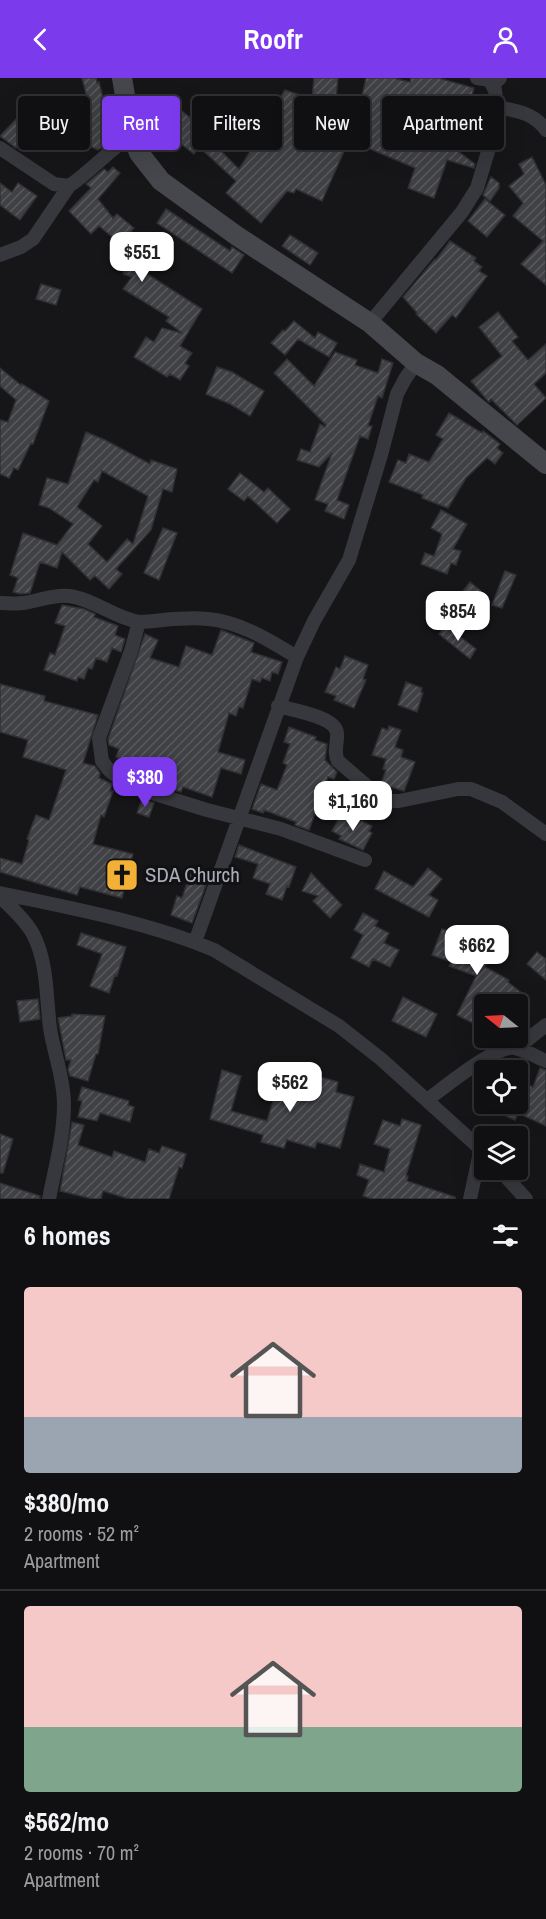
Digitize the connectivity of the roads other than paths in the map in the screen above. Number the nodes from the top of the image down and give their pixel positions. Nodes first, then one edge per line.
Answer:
1 (122, 78) edge
2 (489, 79) edge
3 (125, 96) edge
4 (496, 96) edge
5 (504, 109) edge
6 (544, 122) edge
7 (0, 148) edge
8 (111, 150) edge
9 (138, 150) edge
10 (488, 150) edge
11 (69, 186) junction
12 (0, 255) edge
13 (370, 323) junction
14 (416, 363) junction
15 (546, 464) edge
16 (0, 603) edge
17 (139, 622) junction
18 (297, 657) junction
19 (278, 706) junction
20 (239, 818) junction
21 (546, 834) edge
22 (364, 860) dead end
23 (0, 895) edge
24 (195, 942) junction
25 (546, 1025) edge
26 (528, 1039) edge
27 (517, 1048) joint
28 (546, 1060) edge
29 (427, 1100) junction
30 (474, 1142) edge
31 (475, 1180) edge
32 (509, 1180) edge
33 (49, 1199) edge
34 (470, 1199) edge
35 (526, 1199) edge

1 - 3 street
2 - 4 street
5 - 6 street
7 - 11 street
8 - 11 street
9 - 13 street
10 - 13 street
11 - 12 street
13 - 14 street
14 - 15 street
14 - 18 street
16 - 17 street
17 - 18 street
17 - 20 street
18 - 19 street
19 - 20 street
19 - 21 street
20 - 22 street
20 - 24 street
23 - 24 street
23 - 33 street
24 - 29 street
25 - 26 street
27 - 28 street
27 - 29 street
29 - 30 street
31 - 34 street
32 - 35 street

